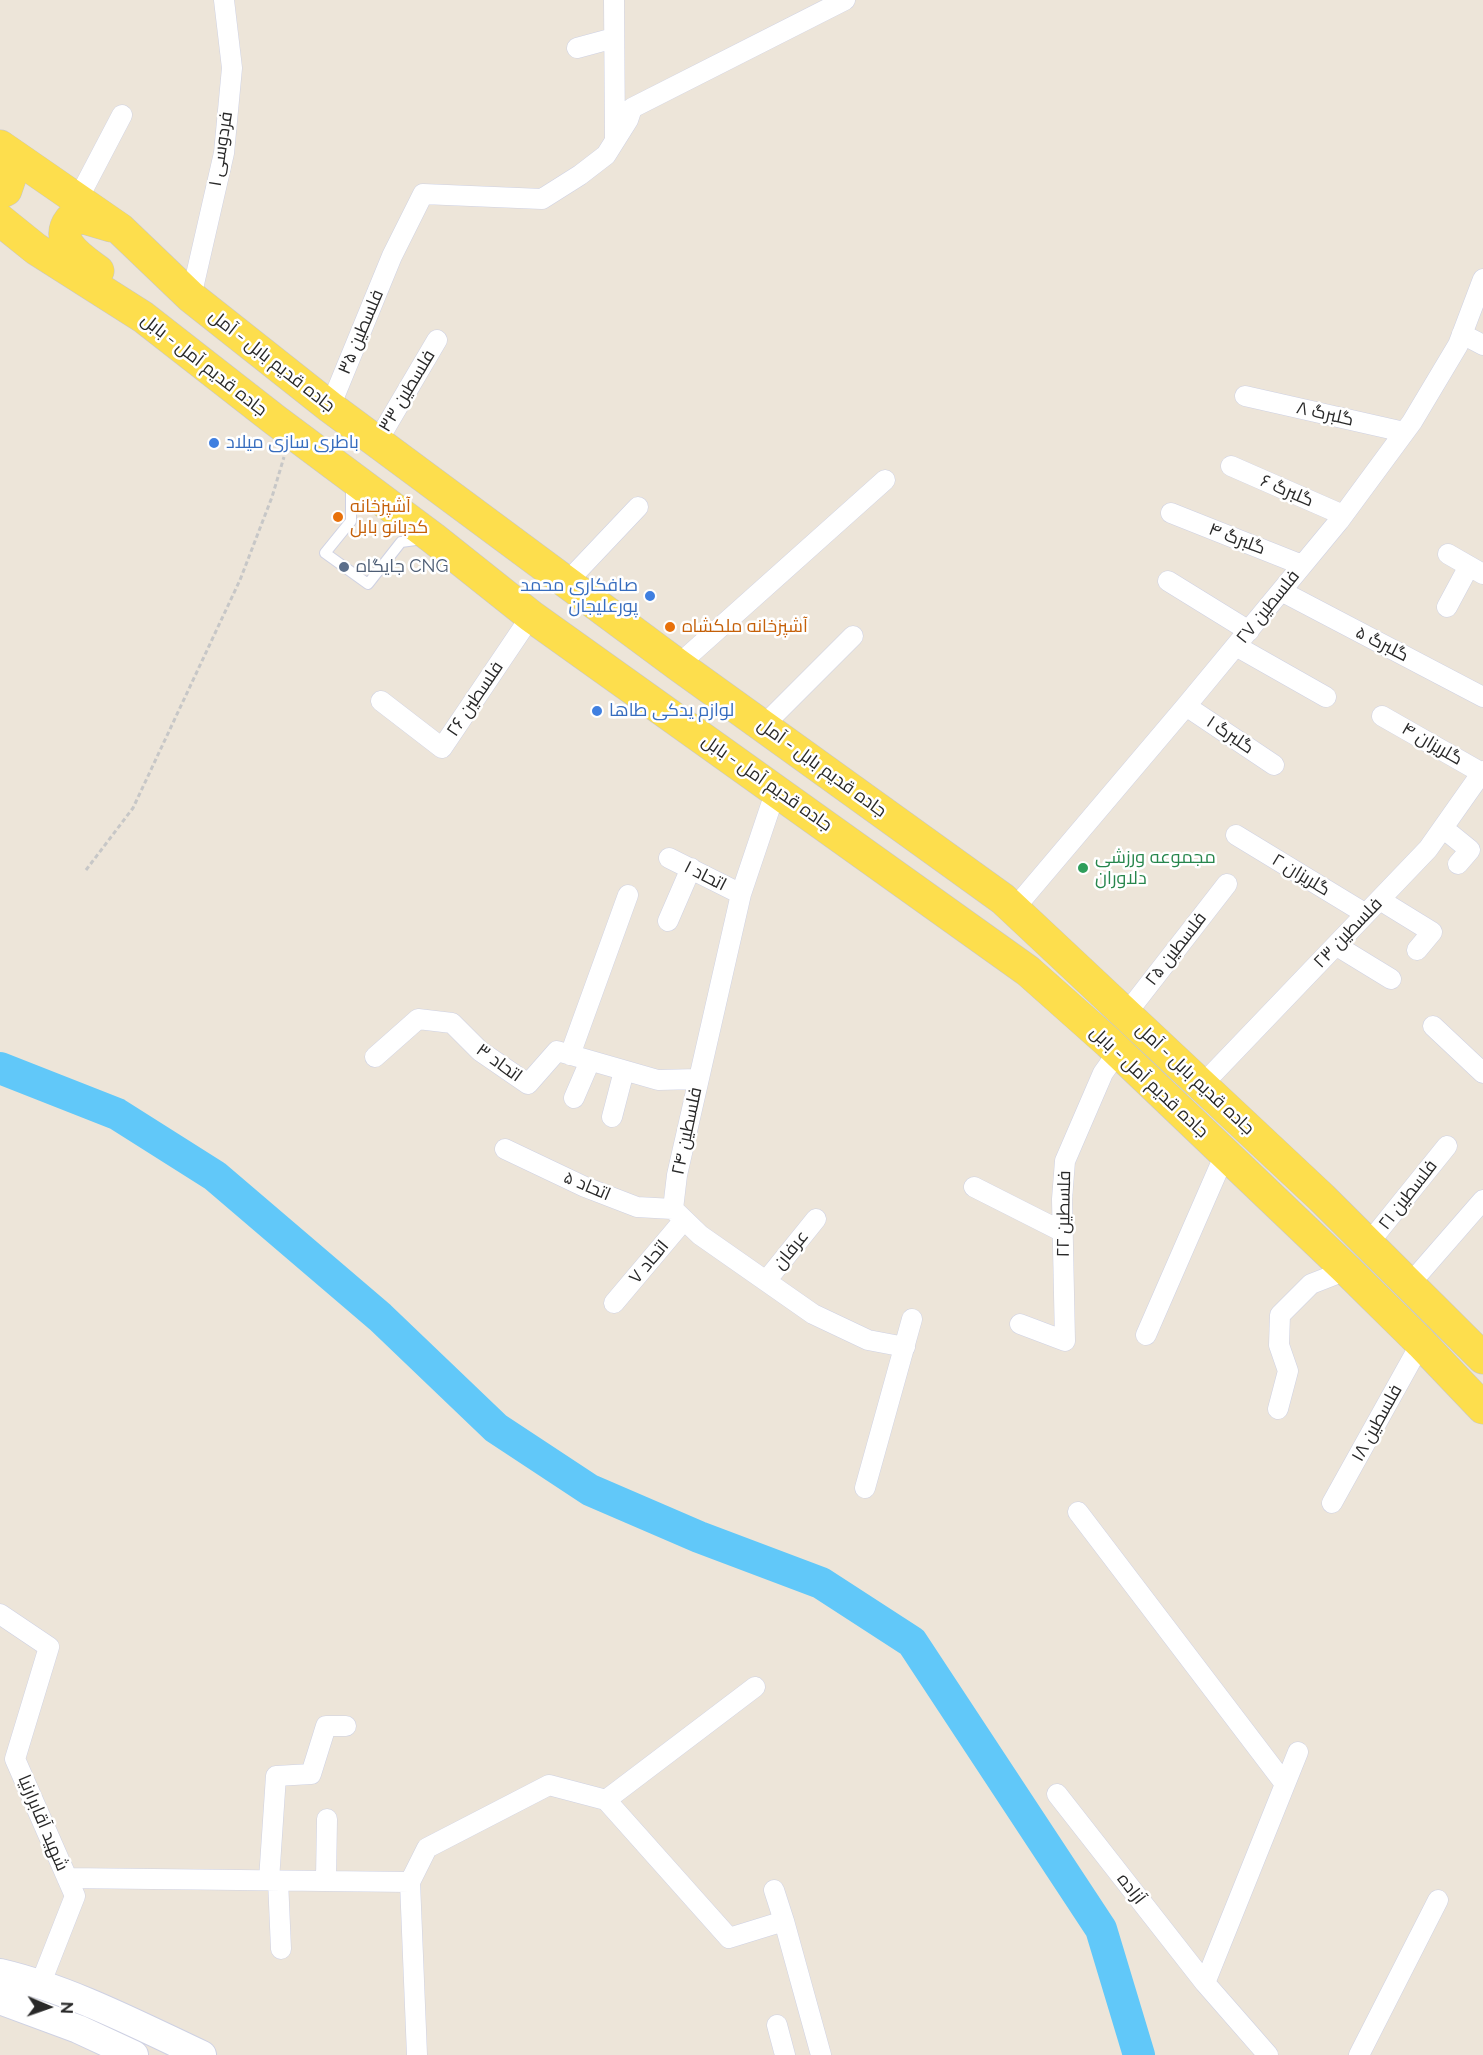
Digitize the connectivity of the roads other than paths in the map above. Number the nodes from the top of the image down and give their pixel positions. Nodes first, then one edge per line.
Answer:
1 (224, 0) edge
2 (614, 0) edge
3 (845, 0) edge
4 (614, 38) junction
5 (577, 48) dead end
6 (122, 115) dead end
7 (615, 140) junction
8 (0, 146) edge
9 (0, 159) edge
10 (0, 193) edge
11 (78, 199) junction
12 (0, 220) edge
13 (120, 229) junction
14 (1481, 288) edge
15 (191, 297) junction
16 (142, 316) junction
17 (1462, 334) junction
18 (437, 340) dead end
19 (1483, 345) edge
20 (1245, 396) dead end
21 (330, 407) junction
22 (1404, 432) junction
23 (377, 442) junction
24 (1231, 466) dead end
25 (351, 477) junction
26 (885, 480) dead end
27 (638, 507) dead end
28 (1171, 513) dead end
29 (1343, 515) junction
30 (433, 538) junction
31 (1448, 554) dead end
32 (1302, 565) junction
33 (1476, 570) edge
34 (1168, 581) dead end
35 (567, 582) junction
36 (1281, 591) junction
37 (1447, 607) dead end
38 (531, 616) junction
39 (1249, 630) junction
40 (852, 636) dead end
41 (1236, 646) junction
42 (678, 665) junction
43 (1483, 696) edge
44 (1326, 697) dead end
45 (381, 701) dead end
46 (1186, 706) junction
47 (1382, 716) dead end
48 (764, 725) junction
49 (1274, 765) dead end
50 (1482, 772) edge
51 (776, 790) junction
52 (1443, 828) junction
53 (1236, 835) dead end
54 (669, 858) dead end
55 (1458, 864) dead end
56 (691, 868) junction
57 (1227, 884) dead end
58 (741, 894) junction
59 (627, 895) dead end
60 (1373, 907) junction
61 (1014, 909) junction
62 (668, 921) dead end
63 (1337, 946) junction
64 (1417, 950) dead end
65 (1391, 979) dead end
66 (1126, 1014) junction
67 (1434, 1026) dead end
68 (1118, 1052) junction
69 (570, 1055) junction
70 (375, 1057) dead end
71 (590, 1061) junction
72 (624, 1071) junction
73 (1483, 1073) edge
74 (698, 1079) junction
75 (1202, 1085) junction
76 (574, 1098) dead end
77 (612, 1117) dead end
78 (1447, 1146) dead end
79 (505, 1149) dead end
80 (1225, 1154) junction
81 (974, 1187) dead end
82 (1483, 1201) edge
83 (679, 1214) junction
84 (816, 1219) dead end
85 (1063, 1232) junction
86 (1368, 1244) junction
87 (1347, 1270) junction
88 (766, 1281) junction
89 (1409, 1285) junction
90 (614, 1304) dead end
91 (912, 1319) dead end
92 (1020, 1324) dead end
93 (1146, 1335) dead end
94 (1421, 1342) junction
95 (905, 1347) junction
96 (1483, 1358) edge
97 (1483, 1408) edge
98 (1278, 1409) dead end
99 (865, 1488) dead end
100 (1332, 1503) dead end
101 (1078, 1512) dead end
102 (0, 1614) edge
103 (755, 1687) dead end
104 (346, 1726) dead end
105 (1298, 1752) dead end
106 (1285, 1784) junction
107 (1057, 1794) dead end
108 (606, 1800) junction
109 (327, 1819) dead end
110 (67, 1878) junction
111 (326, 1879) junction
112 (273, 1880) junction
113 (410, 1882) junction
114 (774, 1890) dead end
115 (1438, 1900) dead end
116 (784, 1921) junction
117 (281, 1949) dead end
118 (0, 1974) edge
119 (1206, 1983) junction
120 (40, 1985) junction
121 (0, 2000) edge
122 (777, 2025) dead end
123 (134, 2055) edge
124 (202, 2055) edge
125 (417, 2055) edge
126 (785, 2055) edge
127 (821, 2055) edge
128 (1268, 2055) edge
129 (1359, 2055) edge

1 - 15 street, فردوسی ۱
2 - 4 street
3 - 7 street
4 - 5 street
4 - 7 street
6 - 11 street
7 - 21 street, فلسطین ۳۵
8 - 11 main road, جاده قدیم بابل - آمل
9 - 10 main road
11 - 13 main road, جاده قدیم بابل - آمل
12 - 16 main road, جاده قدیم آمل - بابل
13 - 15 main road, جاده قدیم بابل - آمل
13 - 16 main road
14 - 17 street, فلسطین ۲۷
15 - 21 main road, جاده قدیم بابل - آمل
16 - 25 main road, جاده قدیم آمل - بابل
17 - 19 street
17 - 22 street, فلسطین ۲۷
18 - 23 street, فلسطین ۳۳
20 - 22 street, گلبرگ ۸
21 - 23 main road, جاده قدیم بابل - آمل
22 - 29 street, فلسطین ۲۷
23 - 35 main road, جاده قدیم بابل - آمل
24 - 29 street, گلبرگ ۶
25 - 30 main road, جاده قدیم آمل - بابل
25 - 30 lane
26 - 42 street
27 - 35 street
28 - 32 street, گلبرگ ۴
29 - 32 street, فلسطین ۲۷
30 - 38 main road, جاده قدیم آمل - بابل
31 - 33 street
32 - 36 street, فلسطین ۲۷
33 - 37 street
34 - 39 street
35 - 42 main road, جاده قدیم بابل - آمل
36 - 39 street, فلسطین ۲۷
36 - 43 street, گلبرگ ۵
38 - 45 street, فلسطين ٢۶
38 - 51 main road, جاده قدیم آمل - بابل
39 - 41 street, فلسطین ۲۷
40 - 48 street
41 - 44 street
41 - 46 street, فلسطین ۲۷
42 - 48 main road, جاده قدیم بابل - آمل
46 - 49 street, گلبرگ ۱
46 - 61 street, فلسطین ۲۷
47 - 50 street, گلریزان ۴
48 - 61 main road, جاده قدیم بابل - آمل
50 - 52 street, فلسطین ۲۳
51 - 58 street, فلسطین ۲۴
51 - 68 main road, جاده قدیم آمل - بابل
52 - 55 street
52 - 60 street, فلسطین ۲۳
53 - 60 street, گلریزان ۲
54 - 56 street, اتحاد ۱
56 - 58 street, اتحاد ۱
56 - 62 street
57 - 66 street, فلسطین ۲۵
58 - 74 street, فلسطین ۲۴
59 - 69 street
60 - 63 street, فلسطین ۲۳
60 - 64 street, گلریزان ۲
61 - 66 main road, جاده قدیم بابل - آمل
63 - 65 street
63 - 75 street, فلسطین ۲۳
66 - 75 main road, جاده قدیم بابل - آمل
67 - 73 street
68 - 80 main road, جاده قدیم آمل - بابل
68 - 85 street, فلسطین ۲۲
69 - 70 street, اتحاد ۳
69 - 71 street
71 - 72 street
71 - 76 street
72 - 74 street
72 - 77 street
74 - 83 street, فلسطین ۲۴
75 - 86 main road, جاده قدیم بابل - آمل
78 - 86 street, فلسطین ۲۱
79 - 83 street, اتحاد ۵
80 - 87 main road, جاده قدیم آمل - بابل
80 - 93 street
81 - 85 street
82 - 89 street
83 - 88 street
83 - 90 street, اتحاد ۷
84 - 88 street, عرفان
85 - 92 street, فلسطین ۲۲
86 - 89 main road, جاده قدیم بابل - آمل
87 - 94 main road, جاده قدیم آمل - بابل
87 - 98 street
88 - 95 street
89 - 96 main road, جاده قدیم بابل - آمل
91 - 95 street
94 - 97 main road, جاده قدیم آمل - بابل
94 - 100 street, فلسطین ۱۸
95 - 99 street
101 - 106 street
102 - 110 street, شهید آقابرارنیا
103 - 108 street
104 - 112 street
105 - 106 street
106 - 119 street
107 - 119 street, آزاده
108 - 113 street
108 - 116 street
109 - 111 street
110 - 112 street
110 - 120 street, شهید آقابرارنیا
111 - 112 street
111 - 113 street
112 - 117 street
113 - 125 street
114 - 116 street
115 - 129 street
116 - 127 street
118 - 120 main road
119 - 128 street, آزاده
120 - 124 main road
121 - 123 main road
122 - 126 street

